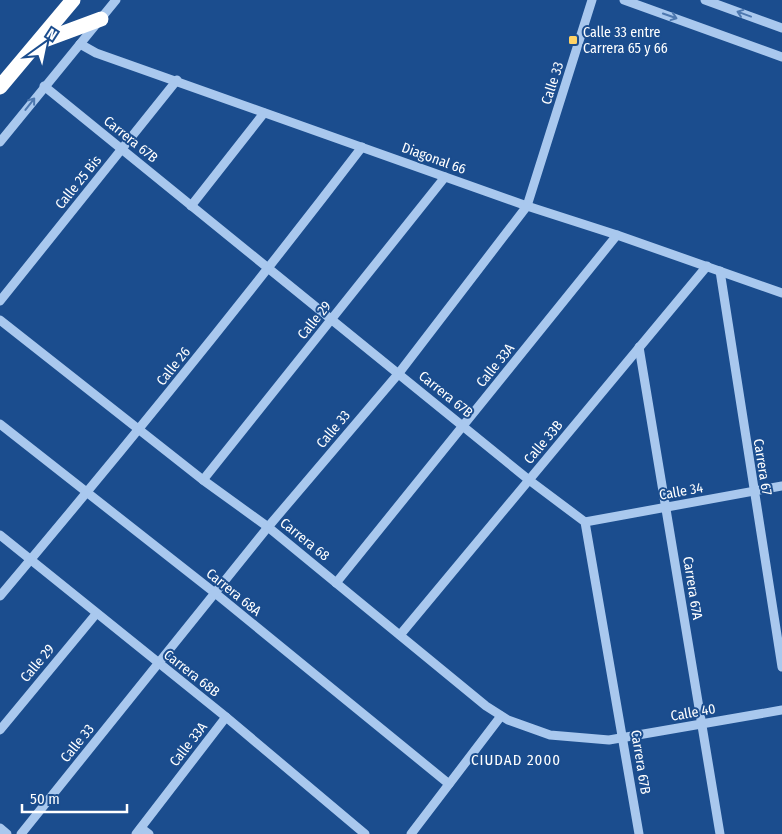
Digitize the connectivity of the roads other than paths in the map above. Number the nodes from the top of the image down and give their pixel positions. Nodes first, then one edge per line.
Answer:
1 (73, 0) edge
2 (116, 0) edge
3 (592, 0) edge
4 (624, 0) edge
5 (705, 0) edge
6 (101, 19) junction
7 (782, 28) edge
8 (38, 43) junction
9 (80, 44) junction
10 (782, 57) edge
11 (177, 80) junction
12 (44, 86) junction
13 (0, 87) edge
14 (264, 112) junction
15 (0, 142) edge
16 (362, 147) junction
17 (122, 150) junction
18 (445, 176) junction
19 (191, 206) junction
20 (527, 206) junction
21 (617, 235) junction
22 (706, 266) junction
23 (268, 269) junction
24 (720, 271) junction
25 (782, 293) edge
26 (0, 300) edge
27 (0, 320) edge
28 (332, 320) junction
29 (639, 348) junction
30 (398, 373) junction
31 (0, 424) edge
32 (464, 426) junction
33 (141, 429) junction
34 (203, 480) junction
35 (529, 480) junction
36 (782, 486) edge
37 (86, 491) junction
38 (753, 492) junction
39 (666, 507) junction
40 (585, 522) junction
41 (268, 527) junction
42 (0, 535) edge
43 (30, 560) junction
44 (336, 582) junction
45 (215, 593) junction
46 (0, 596) edge
47 (96, 614) junction
48 (779, 634) edge
49 (400, 635) junction
50 (158, 664) junction
51 (782, 666) edge
52 (782, 710) edge
53 (502, 716) junction
54 (226, 718) junction
55 (702, 724) junction
56 (0, 730) edge
57 (623, 738) junction
58 (609, 740) joint
59 (449, 784) junction
60 (0, 828) edge
61 (138, 831) edge
62 (7, 834) edge
63 (21, 834) edge
64 (149, 834) edge
65 (366, 834) edge
66 (411, 834) edge
67 (639, 834) edge
68 (720, 834) edge

1 - 8 highway
2 - 6 street
3 - 20 street, Calle 33
4 -> 10 street
7 -> 5 street
6 - 8 highway
6 - 9 street
8 - 13 highway
9 - 11 street, Diagonal 66
9 - 12 street
11 - 14 street, Diagonal 66
11 - 17 street, Calle 25 Bis
15 -> 12 street
12 - 17 street, Carrera 67B
14 - 16 street, Diagonal 66
14 - 19 street
16 - 18 street, Diagonal 66
16 - 23 street, Calle 26
17 - 19 street, Carrera 67B
17 - 26 street, Calle 25 Bis
18 - 20 street, Diagonal 66
18 - 28 street, Calle 29
19 - 23 street, Carrera 67B
20 - 21 street, Diagonal 66
20 - 30 street, Calle 33
21 - 22 street, Diagonal 66
21 - 32 street, Calle 33A
22 - 24 street, Diagonal 66
22 - 29 street, Calle 33B
23 - 28 street, Carrera 67B
23 - 33 street, Calle 26
24 - 25 street, Diagonal 66
24 - 38 street, Carrera 67
27 - 33 street, Carrera 68
28 - 30 street, Carrera 67B
28 - 34 street, Calle 29
29 - 35 street, Calle 33B
29 - 39 street, Carrera 67A
30 - 32 street, Carrera 67B
30 - 41 street, Calle 33
31 - 37 street, Carrera 68A
32 - 35 street, Carrera 67B
32 - 44 street, Calle 33A
33 - 34 street, Carrera 68
33 - 37 street, Calle 26
34 - 41 street, Carrera 68
35 - 40 street, Carrera 67B
35 - 49 street, Calle 33B
36 - 38 street, Calle 34
37 - 43 street, Calle 26
37 - 45 street, Carrera 68A
38 - 39 street, Calle 34
38 - 48 street, Carrera 67
39 - 40 street, Calle 34
39 - 55 street, Carrera 67A
40 - 57 street, Carrera 67B
41 - 44 street, Carrera 68
41 - 45 street, Calle 33
42 - 43 street, Carrera 68B
43 - 46 street, Calle 26
43 - 47 street, Carrera 68B
44 - 49 street, Carrera 68
45 - 50 street, Calle 33
45 - 59 street, Carrera 68A
47 - 50 street, Carrera 68B
47 - 56 street, Calle 29
48 - 51 street, Carrera 67
49 - 53 street, Carrera 68
50 - 54 street, Carrera 68B
50 - 63 street, Calle 33
52 - 55 street, Calle 40
53 - 58 street, Carrera 68
53 - 59 street
54 - 61 street, Calle 33A
54 - 65 street, Carrera 68B
55 - 57 street, Calle 40
55 - 68 street, Carrera 67A
57 - 58 street, Calle 40
57 - 67 street, Carrera 67B
59 - 66 street
60 - 62 street
61 - 64 street

